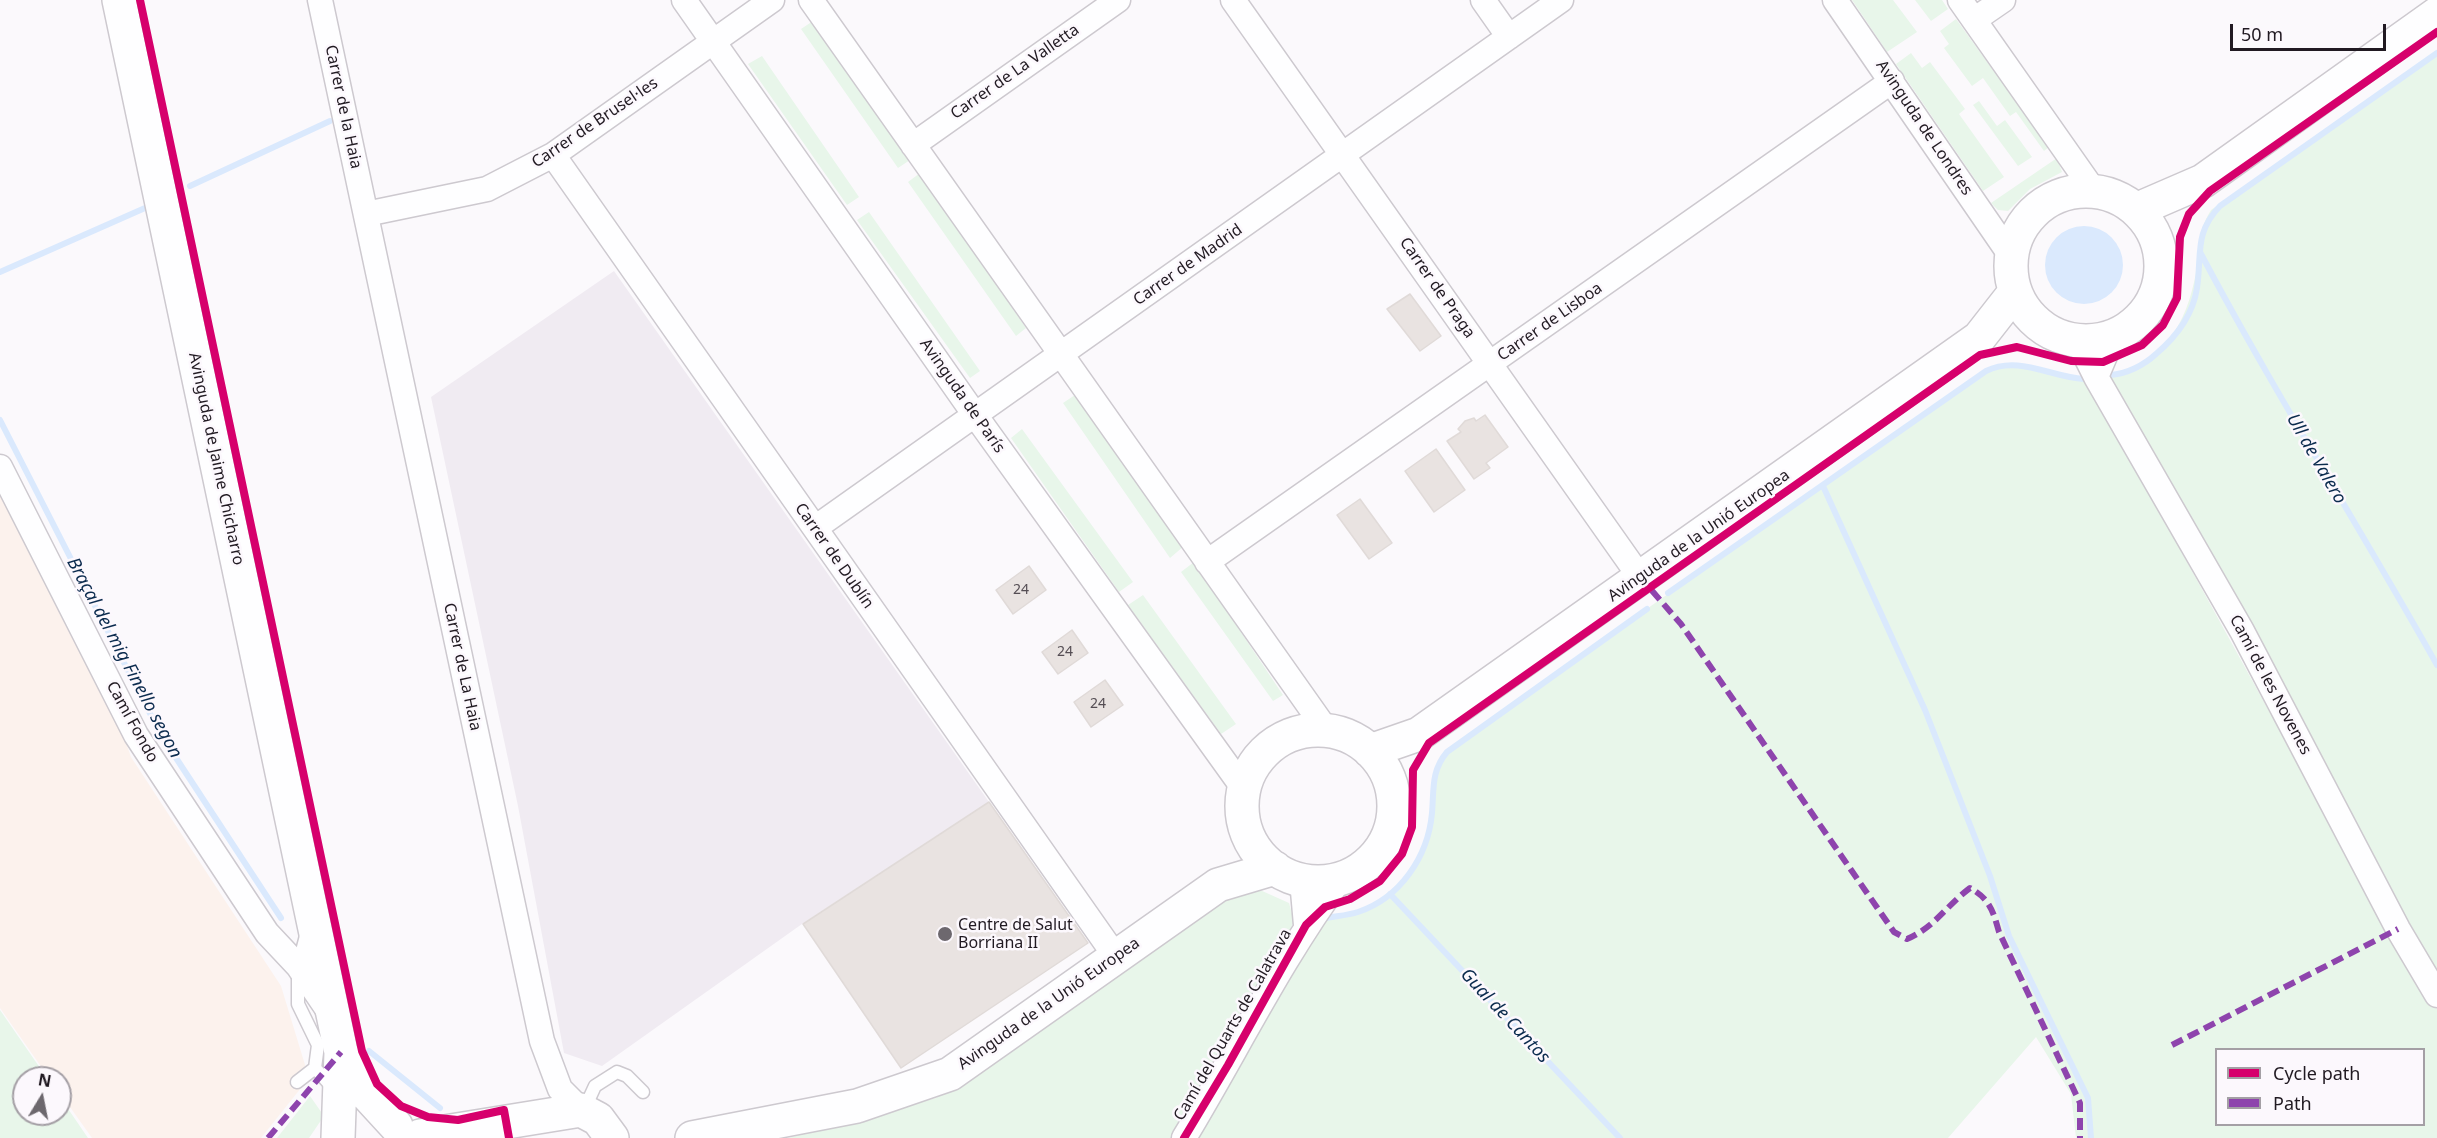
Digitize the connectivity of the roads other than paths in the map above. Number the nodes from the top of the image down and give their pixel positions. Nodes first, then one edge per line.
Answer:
1 (119, 0) edge
2 (320, 0) edge
3 (684, 0) edge
4 (772, 0) edge
5 (811, 0) edge
6 (1118, 0) edge
7 (1233, 0) edge
8 (1483, 0) edge
9 (1561, 0) edge
10 (1835, 0) edge
11 (1960, 0) edge
12 (2003, 0) edge
13 (2437, 14) edge
14 (1974, 20) junction
15 (1509, 37) junction
16 (713, 42) junction
17 (1892, 81) junction
18 (913, 145) junction
19 (552, 155) junction
20 (1343, 155) junction
21 (2203, 181) junction
22 (2094, 192) junction
23 (2136, 210) junction
24 (366, 214) junction
25 (2159, 248) junction
26 (2011, 256) junction
27 (2015, 292) junction
28 (2045, 330) junction
29 (2113, 337) junction
30 (1979, 338) junction
31 (2078, 341) junction
32 (1061, 355) junction
33 (1490, 364) junction
34 (2096, 377) junction
35 (975, 415) junction
36 (0, 467) edge
37 (815, 528) junction
38 (1207, 562) junction
39 (1640, 577) junction
40 (1327, 731) junction
41 (1419, 734) junction
42 (1370, 751) junction
43 (1392, 788) junction
44 (1244, 789) junction
45 (1249, 837) junction
46 (1288, 874) junction
47 (1341, 878) junction
48 (1218, 885) junction
49 (311, 918) junction
50 (1306, 926) junction
51 (1116, 957) junction
52 (298, 966) junction
53 (2437, 995) edge
54 (334, 1018) junction
55 (328, 1060) junction
56 (297, 1082) dead end
57 (644, 1092) dead end
58 (582, 1110) junction
59 (412, 1134) edge
60 (620, 1136) edge
61 (338, 1138) edge
62 (344, 1138) edge
63 (692, 1138) edge
64 (1184, 1138) edge

1 - 49 street, Avinguda de Jaime Chicharro
2 - 24 street, Carrer de la Haia
3 - 16 street, Avinguda de París
4 - 16 street, Carrer de Brusel·les
5 - 18 street
6 - 18 street, Carrer de La Valletta
7 - 20 street, Carrer de Praga
8 - 15 street
9 - 15 street, Carrer de Madrid
10 - 17 street, Avinguda de Londres
11 - 14 street
12 - 14 street
13 - 21 street
14 - 22 street
15 - 20 street, Carrer de Madrid
16 - 19 street, Carrer de Brusel·les
16 - 35 street, Avinguda de París
17 - 26 street, Avinguda de Londres
17 - 33 street, Carrer de Lisboa
18 - 32 street
19 - 24 street, Carrer de Brusel·les
19 - 37 street, Carrer de Dublín
20 - 32 street, Carrer de Madrid
20 - 33 street, Carrer de Praga
21 - 23 street
21 - 25 street
22 - 23 street
22 - 26 street
23 - 25 street
24 - 58 street, Carrer de La Haia
25 - 29 street
26 - 27 street
27 - 28 street
27 - 30 street, Avinguda de la Unió Europea
28 - 30 street, Avinguda de la Unió Europea
28 - 31 street
29 - 31 street
29 - 34 street
30 - 39 street, Avinguda de la Unió Europea
31 - 34 street, Camí de les Novenes
32 - 35 street, Carrer de Madrid
32 - 38 street
33 - 38 street, Carrer de Lisboa
33 - 39 street, Carrer de Praga
34 - 53 street, Camí de les Novenes
35 - 37 street, Carrer de Madrid
35 - 44 street, Avinguda de París
36 - 52 street, Camí Fondo
37 - 51 street, Carrer de Dublín
38 - 40 street
39 - 41 street, Avinguda de la Unió Europea
40 - 42 street
40 - 44 street
41 - 42 street, Avinguda de la Unió Europea
41 - 43 street, Avinguda de la Unió Europea
42 - 43 street
43 - 47 street
44 - 45 street
45 - 46 street
45 - 48 street, Avinguda de la Unió Europea
46 - 47 street
46 - 48 street, Avinguda de la Unió Europea
46 - 50 street
47 - 50 street, Camí del Quarts de Calatrava
48 - 51 street, Avinguda de la Unió Europea
49 - 52 lane
49 - 54 street, Avinguda de Jaime Chicharro
50 - 64 street, Camí del Quarts de Calatrava
51 - 63 street, Avinguda de la Unió Europea
52 - 54 street, Camí Fondo
52 - 55 lane
54 - 55 street, Avinguda de Jaime Chicharro
55 - 56 lane
55 - 59 street
55 - 61 street
57 - 58 lane
58 - 59 street
58 - 60 street
59 - 62 street

